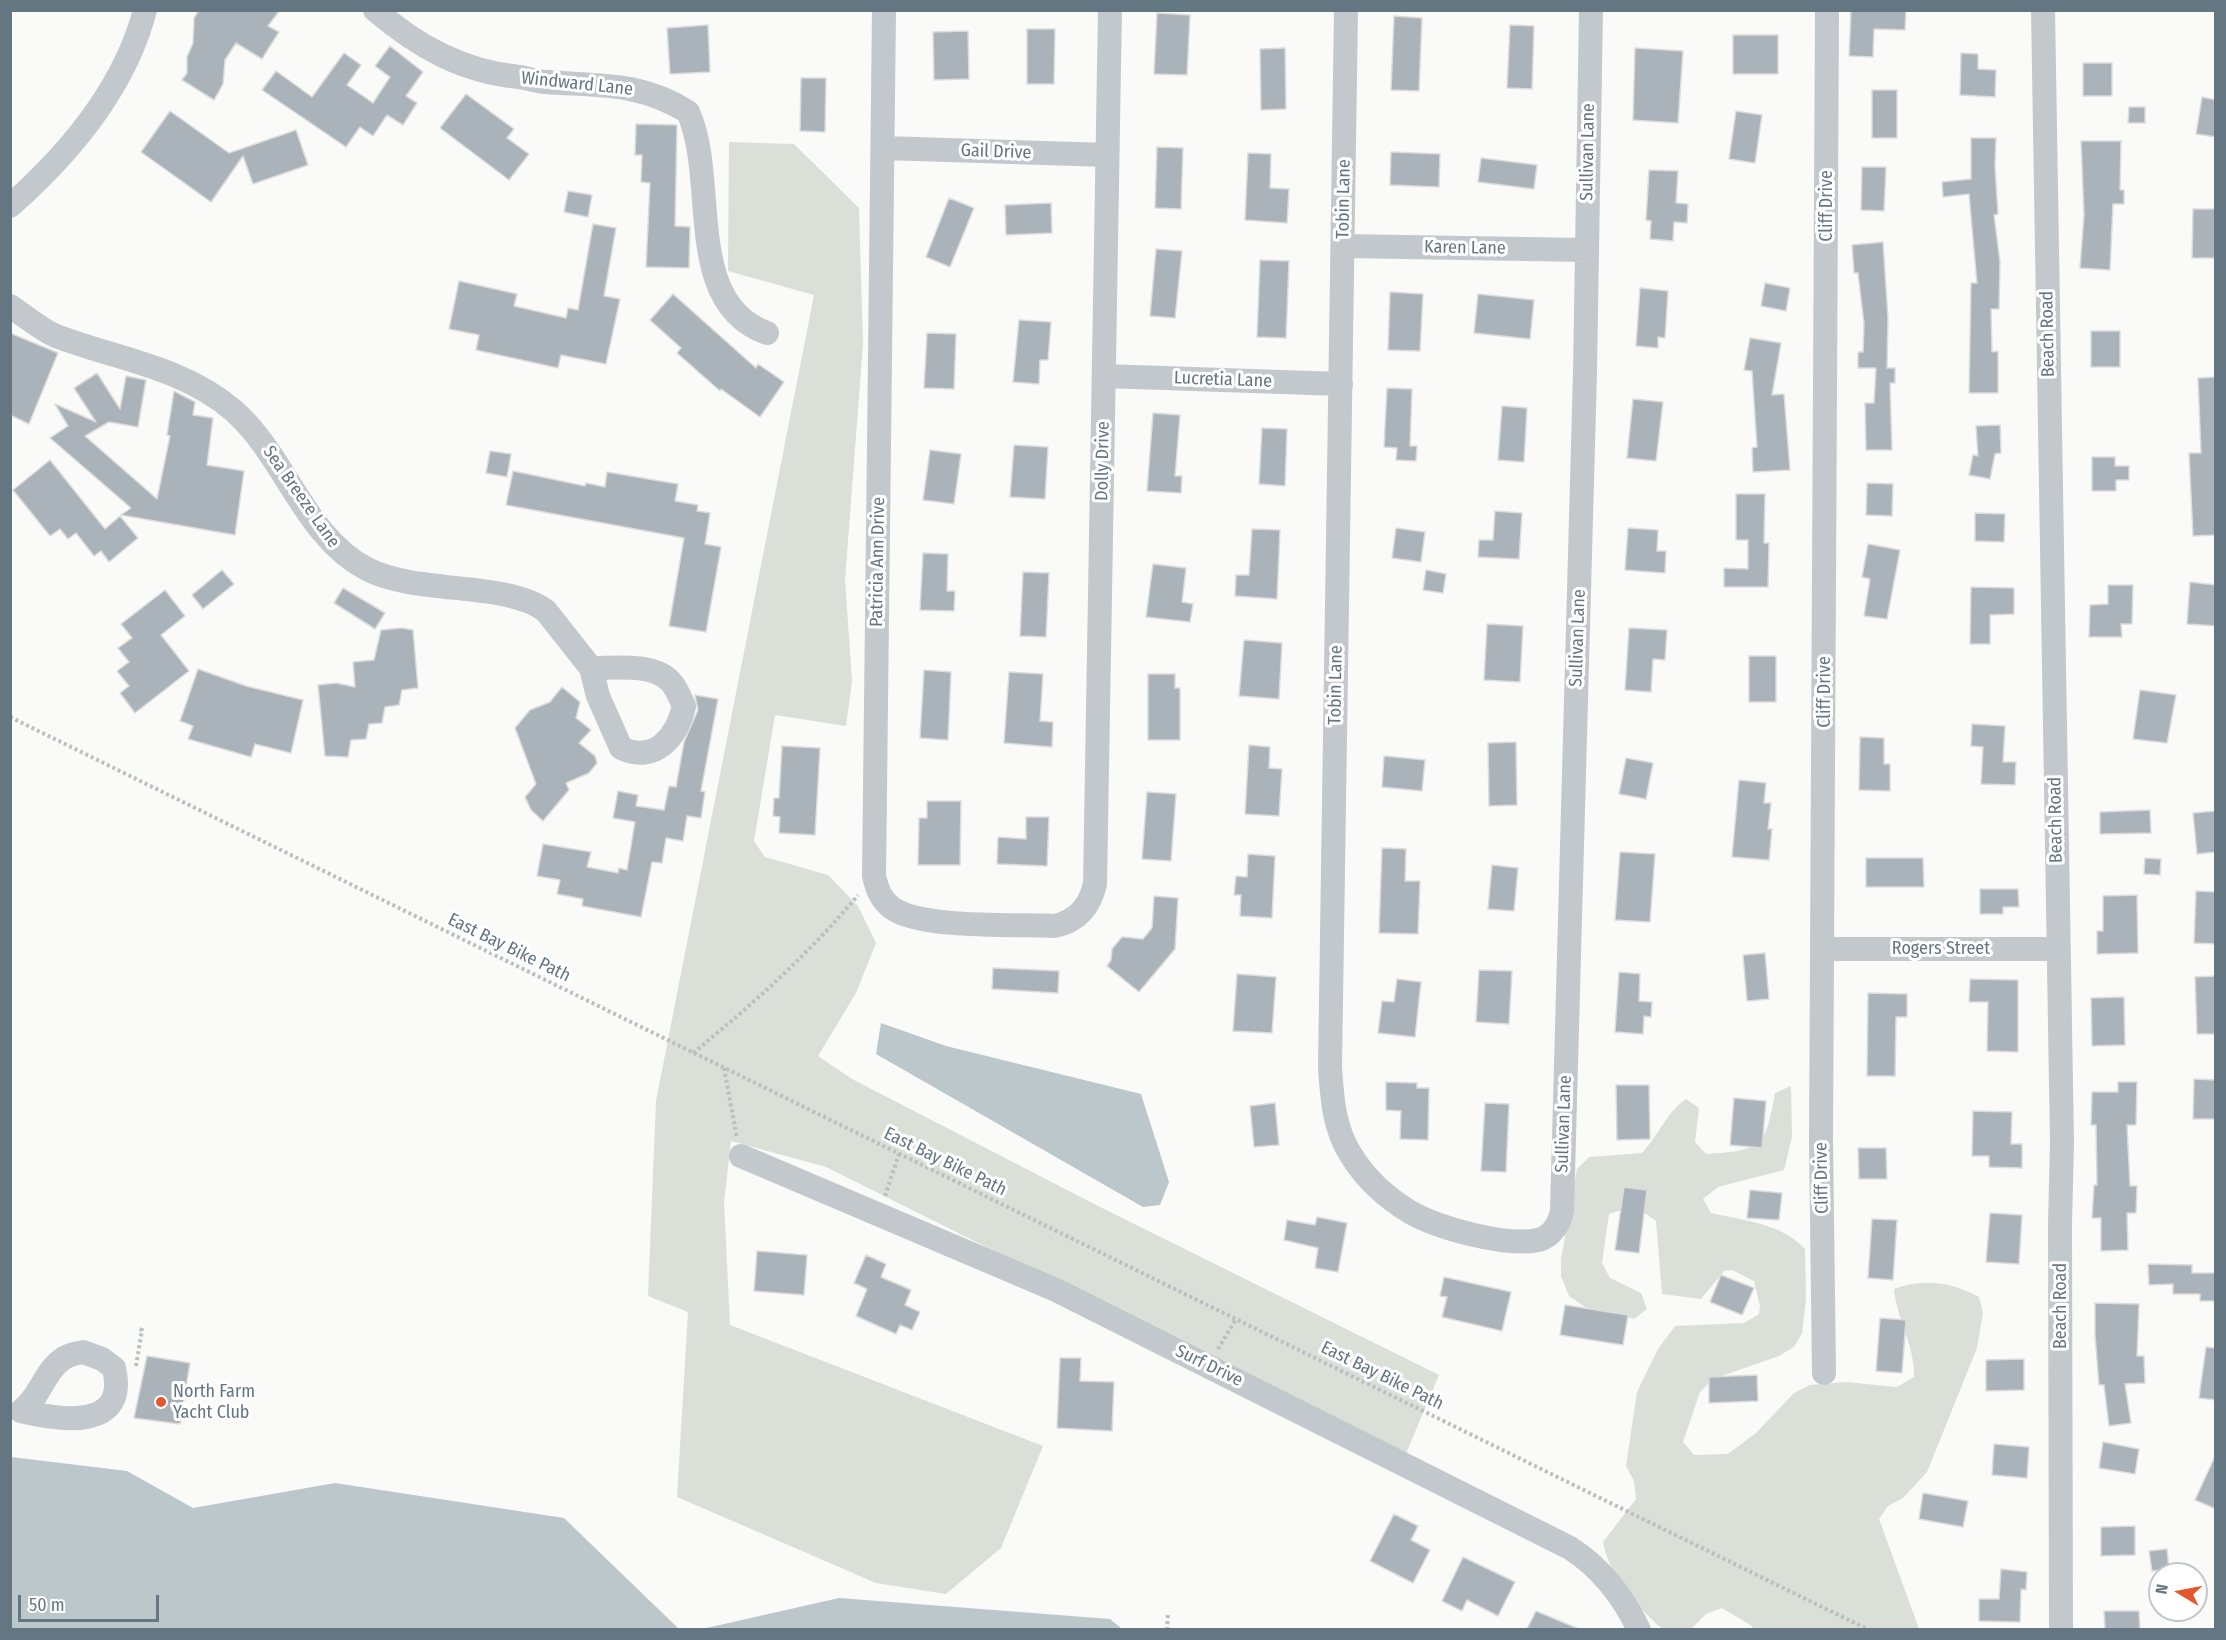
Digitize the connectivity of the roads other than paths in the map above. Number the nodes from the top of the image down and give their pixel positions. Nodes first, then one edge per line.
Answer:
1 (145, 10) edge
2 (375, 10) edge
3 (885, 10) edge
4 (1110, 10) edge
5 (1346, 10) edge
6 (1591, 10) edge
7 (1827, 10) edge
8 (2043, 10) edge
9 (884, 148) junction
10 (1107, 155) junction
11 (10, 206) edge
12 (1343, 246) junction
13 (1586, 250) junction
14 (10, 306) edge
15 (766, 333) dead end
16 (1104, 376) junction
17 (1341, 384) junction
18 (591, 668) dead end
19 (1084, 910) joint
20 (1824, 949) junction
21 (2058, 949) junction
22 (741, 1156) road end
23 (1523, 1240) joint
24 (1824, 1373) dead end
25 (1639, 1629) edge
26 (2061, 1629) edge

1 - 11 street
2 - 15 street, Windward Lane
3 - 9 street, Patricia Ann Drive
4 - 10 street, Dolly Drive
5 - 12 street, Tobin Lane
6 - 13 street, Sullivan Lane
7 - 20 street, Cliff Drive
8 - 21 street, Beach Road
9 - 10 street, Gail Drive
9 - 19 street, Patricia Ann Drive
10 - 16 street, Dolly Drive
12 - 13 street, Karen Lane
12 - 17 street, Tobin Lane
13 - 23 street, Sullivan Lane
14 - 18 street, Sea Breeze Lane
16 - 17 street, Lucretia Lane
16 - 19 street, Dolly Drive
17 - 23 street, Tobin Lane
20 - 21 street, Rogers Street
20 - 24 street, Cliff Drive
21 - 26 street, Beach Road
22 - 25 street, Surf Drive

